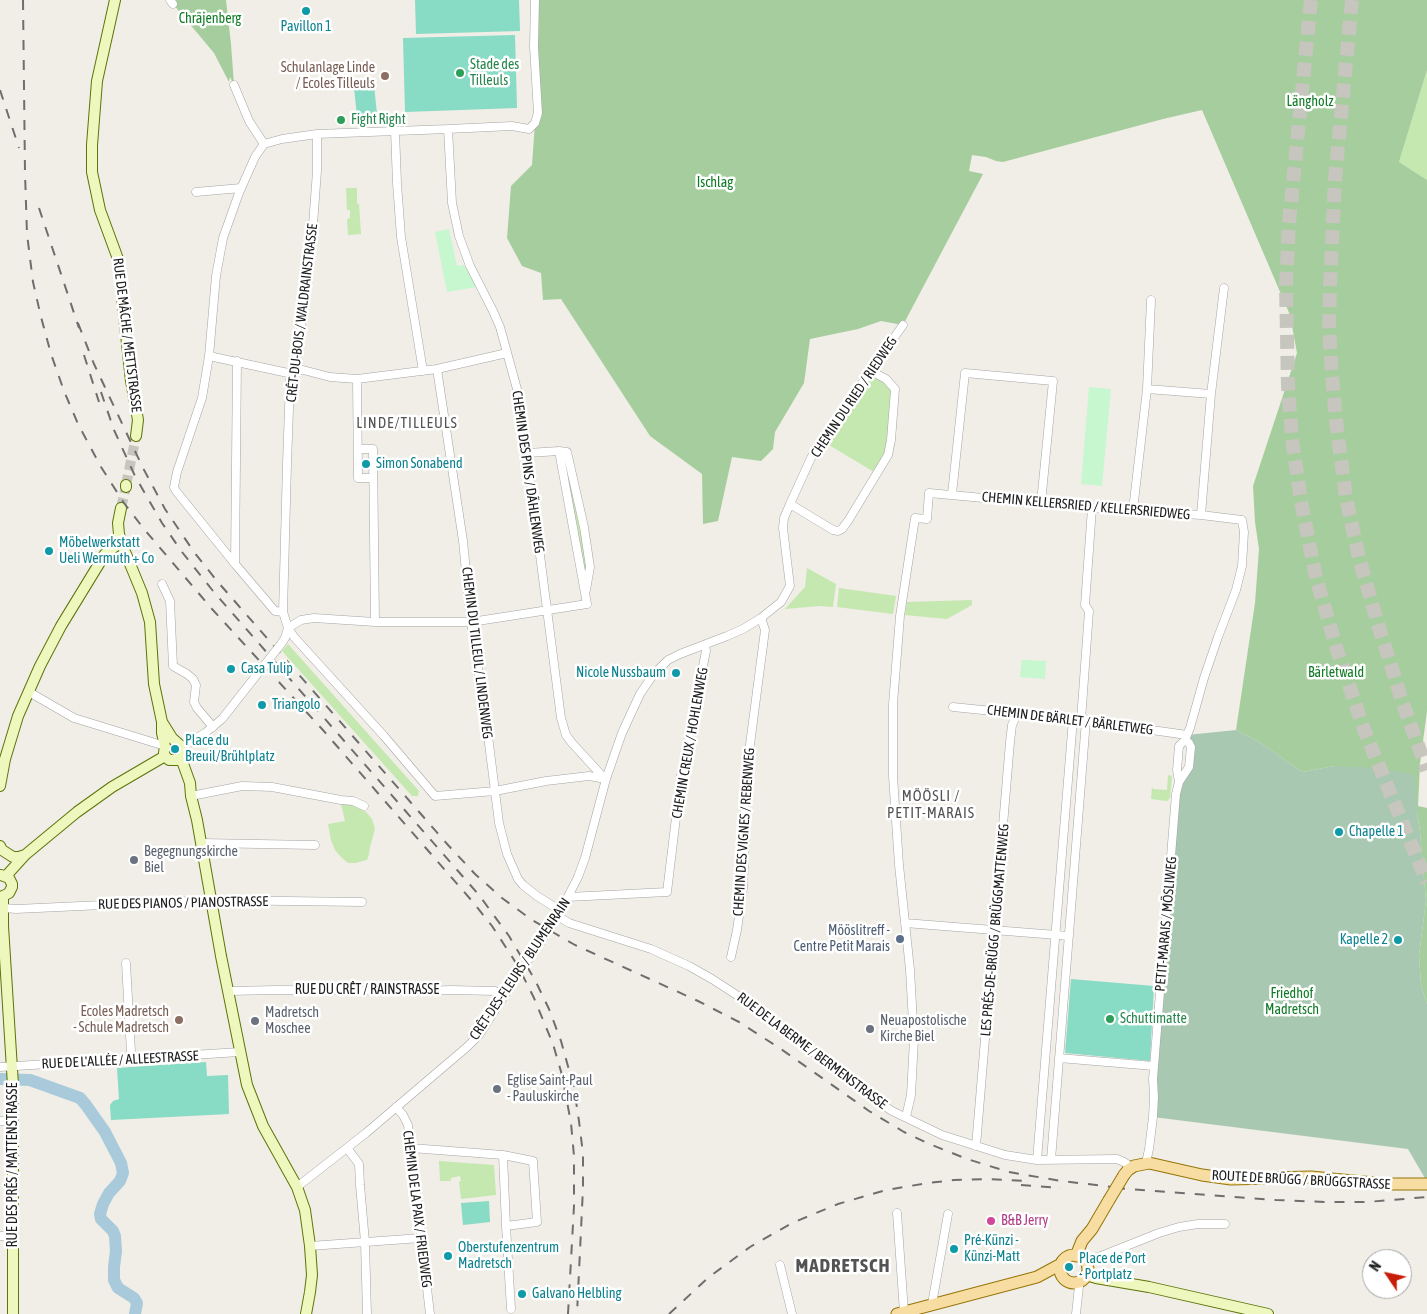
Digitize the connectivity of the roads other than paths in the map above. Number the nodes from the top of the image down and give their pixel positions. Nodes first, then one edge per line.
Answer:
1 (115, 0) edge
2 (535, 0) edge
3 (234, 85) dead end
4 (448, 129) junction
5 (395, 131) junction
6 (317, 134) junction
7 (264, 144) junction
8 (241, 188) junction
9 (196, 192) dead end
10 (1224, 288) dead end
11 (1151, 300) dead end
12 (903, 326) dead end
13 (507, 353) junction
14 (209, 356) junction
15 (237, 361) junction
16 (437, 369) junction
17 (423, 371) junction
18 (871, 372) junction
19 (294, 373) junction
20 (357, 379) junction
21 (1147, 389) junction
22 (1211, 394) junction
23 (136, 436) tunnel mouth
24 (358, 449) junction
25 (528, 453) junction
26 (373, 478) junction
27 (952, 494) junction
28 (1041, 503) junction
29 (790, 504) junction
30 (121, 508) tunnel mouth
31 (1092, 508) junction
32 (1133, 510) junction
33 (1201, 515) junction
34 (121, 542) junction
35 (235, 564) junction
36 (162, 584) dead end
37 (774, 608) joint
38 (546, 609) junction
39 (283, 612) junction
40 (761, 618) junction
41 (375, 622) junction
42 (471, 622) junction
43 (288, 628) junction
44 (705, 645) junction
45 (29, 692) junction
46 (953, 707) dead end
47 (1017, 714) junction
48 (1080, 720) junction
49 (213, 726) junction
50 (1186, 737) junction
51 (173, 752) junction
52 (606, 779) junction
53 (0, 786) edge
54 (495, 792) junction
55 (191, 796) junction
56 (364, 806) dead end
57 (202, 843) junction
58 (315, 845) dead end
59 (0, 846) edge
60 (25, 855) junction
61 (3, 876) edge
62 (2, 896) edge
63 (568, 897) junction
64 (211, 900) junction
65 (362, 902) dead end
66 (4, 908) junction
67 (559, 915) junction
68 (905, 923) junction
69 (995, 931) junction
70 (1055, 936) junction
71 (1069, 936) junction
72 (731, 958) dead end
73 (126, 962) dead end
74 (229, 992) junction
75 (504, 996) junction
76 (240, 1052) junction
77 (1059, 1058) junction
78 (129, 1059) junction
79 (1154, 1066) junction
80 (0, 1067) edge
81 (12, 1070) junction
82 (396, 1107) junction
83 (906, 1117) junction
84 (14, 1121) junction
85 (0, 1122) edge
86 (976, 1146) junction
87 (347, 1148) junction
88 (411, 1148) junction
89 (502, 1155) junction
90 (1037, 1160) junction
91 (1051, 1160) junction
92 (1146, 1163) junction
93 (1127, 1171) junction
94 (1427, 1184) edge
95 (297, 1187) junction
96 (897, 1213) dead end
97 (948, 1214) dead end
98 (1225, 1224) dead end
99 (506, 1226) junction
100 (0, 1236) edge
101 (14, 1236) junction
102 (421, 1238) junction
103 (365, 1242) junction
104 (310, 1246) junction
105 (1081, 1259) junction
106 (1061, 1264) junction
107 (780, 1265) dead end
108 (1037, 1277) junction
109 (1082, 1279) junction
110 (1064, 1280) junction
111 (932, 1304) junction
112 (511, 1309) dead end
113 (900, 1313) edge
114 (13, 1314) edge
115 (306, 1314) edge
116 (367, 1314) edge
117 (430, 1314) edge
118 (792, 1314) edge
119 (1076, 1314) edge
120 (1268, 1314) edge

1 - 23 main road, RUE DE MÂCHE / METTSTRASSE
2 - 4 street
3 - 7 street
4 - 5 street
4 - 13 street, CHEMIN DES PINS / DÄHLENWEG
5 - 6 street
5 - 17 street
6 - 7 street
6 - 19 street, CRÊT-DU-BOIS / WALDRAINSTRASSE
7 - 8 street
8 - 9 street
8 - 14 street
10 - 22 street
11 - 21 street
12 - 18 street, CHEMIN DU RIED / RIEDWEG
13 - 16 street
13 - 25 street, CHEMIN DES PINS / DÄHLENWEG
14 - 15 street
14 - 35 street
15 - 19 street
15 - 35 street
16 - 17 street
16 - 42 street, CHEMIN DU TILLEUL / LINDENWEG
17 - 20 street
18 - 29 street, CHEMIN DU RIED / RIEDWEG
18 - 29 street
19 - 20 street
19 - 39 street, CRÊT-DU-BOIS / WALDRAINSTRASSE
20 - 24 street
21 - 22 street
21 - 32 street
22 - 33 street
24 - 26 street
24 - 26 street
25 - 38 street, CHEMIN DES PINS / DÄHLENWEG
25 - 38 street
26 - 41 street
27 - 28 street, CHEMIN KELLERSRIED / KELLERSRIEDWEG
27 - 28 street
27 - 68 street, CHEMIN KELLERSRIED / KELLERSRIEDWEG
28 - 31 street, CHEMIN KELLERSRIED / KELLERSRIEDWEG
29 - 37 street, CHEMIN DU RIED / RIEDWEG
30 - 34 main road
31 - 32 street, CHEMIN KELLERSRIED / KELLERSRIEDWEG
31 - 48 street
32 - 33 street, CHEMIN KELLERSRIED / KELLERSRIEDWEG
33 - 50 street, CHEMIN KELLERSRIED / KELLERSRIEDWEG
34 - 45 main road
34 - 51 main road
35 - 39 street
36 - 49 street
37 - 40 street, CRÊT-DES-FLEURS / BLUMENRAIN
38 - 42 street
38 - 52 street, CHEMIN DES PINS / DÄHLENWEG
39 - 43 street, CRÊT-DU-BOIS / WALDRAINSTRASSE
40 - 44 street, CRÊT-DES-FLEURS / BLUMENRAIN
40 - 72 street, CHEMIN DES VIGNES / REBENWEG
41 - 42 street
41 - 43 street
42 - 54 street, CHEMIN DU TILLEUL / LINDENWEG
43 - 49 street, bridge
43 - 54 street
44 - 52 street, CRÊT-DES-FLEURS / BLUMENRAIN
44 - 63 street, CHEMIN CREUX / HOHLENWEG
45 - 51 street
45 - 53 main road
46 - 47 street, CHEMIN DE BÄRLET / BÄRLETWEG
47 - 48 street, CHEMIN DE BÄRLET / BÄRLETWEG
47 - 69 street, LES PRÉS-DE-BRÜGG / BRÜGGMATTENWEG
48 - 50 street, CHEMIN DE BÄRLET / BÄRLETWEG
48 - 70 street
48 - 71 street
49 - 51 street
50 - 79 street, PETIT-MARAIS / MÖSLIWEG
51 - 55 main road
51 - 60 main road
52 - 54 street
52 - 63 street, CRÊT-DES-FLEURS / BLUMENRAIN
54 - 67 street, CHEMIN DU TILLEUL / LINDENWEG
55 - 56 street
55 - 57 main road
57 - 58 street
57 - 64 main road
59 - 60 main road
60 - 61 main road
61 - 62 main road, RUE DES PRÉS / MATTENSTRASSE
62 - 66 main road, RUE DES PRÉS / MATTENSTRASSE
63 - 67 street, CRÊT-DES-FLEURS / BLUMENRAIN
64 - 65 street, RUE DES PIANOS / PIANOSTRASSE
64 - 66 street, RUE DES PIANOS / PIANOSTRASSE
64 - 74 main road
66 - 81 main road, RUE DES PRÉS / MATTENSTRASSE
67 - 75 street, CRÊT-DES-FLEURS / BLUMENRAIN, bridge
67 - 83 street, RUE DE LA BERME / BERMENSTRASSE
68 - 69 street
68 - 83 street
69 - 70 street
69 - 86 street, LES PRÉS-DE-BRÜGG / BRÜGGMATTENWEG
70 - 71 street
70 - 90 street
71 - 77 street
73 - 78 street
74 - 75 street, RUE DU CRÊT / RAINSTRASSE
74 - 76 main road
75 - 82 street, CRÊT-DES-FLEURS / BLUMENRAIN
76 - 78 street, RUE DE L'ALLÉE / ALLEESTRASSE
76 - 95 main road
77 - 79 street
77 - 91 street
78 - 81 street, RUE DE L'ALLÉE / ALLEESTRASSE
79 - 92 street, PETIT-MARAIS / MÖSLIWEG
80 - 81 street, RUE DE L'ALLÉE / ALLEESTRASSE
81 - 84 main road, RUE DES PRÉS / MATTENSTRASSE
82 - 87 street, CRÊT-DES-FLEURS / BLUMENRAIN
82 - 88 street, CHEMIN DE LA PAIX / FRIEDWEG
83 - 86 street, RUE DE LA BERME / BERMENSTRASSE
84 - 85 street
84 - 101 main road, RUE DES PRÉS / MATTENSTRASSE
86 - 90 street, RUE DE LA BERME / BERMENSTRASSE
87 - 95 street, CRÊT-DES-FLEURS / BLUMENRAIN
87 - 103 street
88 - 89 street
88 - 102 street, CHEMIN DE LA PAIX / FRIEDWEG
89 - 99 street
89 - 99 street
90 - 91 street, RUE DE LA BERME / BERMENSTRASSE
91 - 93 street, RUE DE LA BERME / BERMENSTRASSE
92 - 93 main road, ROUTE DE BRÜGG / BRÜGGSTRASSE
92 - 94 main road, ROUTE DE BRÜGG / BRÜGGSTRASSE
93 - 105 main road, bridge
95 - 104 main road
96 - 113 street
97 - 111 street
98 - 105 street
99 - 112 street
100 - 101 street
101 - 114 main road, RUE DES PRÉS / MATTENSTRASSE
102 - 103 street
102 - 117 street, CHEMIN DE LA PAIX / FRIEDWEG
103 - 104 street
103 - 116 street
104 - 115 main road
105 - 106 main road
105 - 109 main road
106 - 108 main road
106 - 110 main road
107 - 118 street
108 - 110 main road
108 - 111 main road
109 - 110 main road
109 - 119 street
109 - 120 main road
111 - 113 main road

